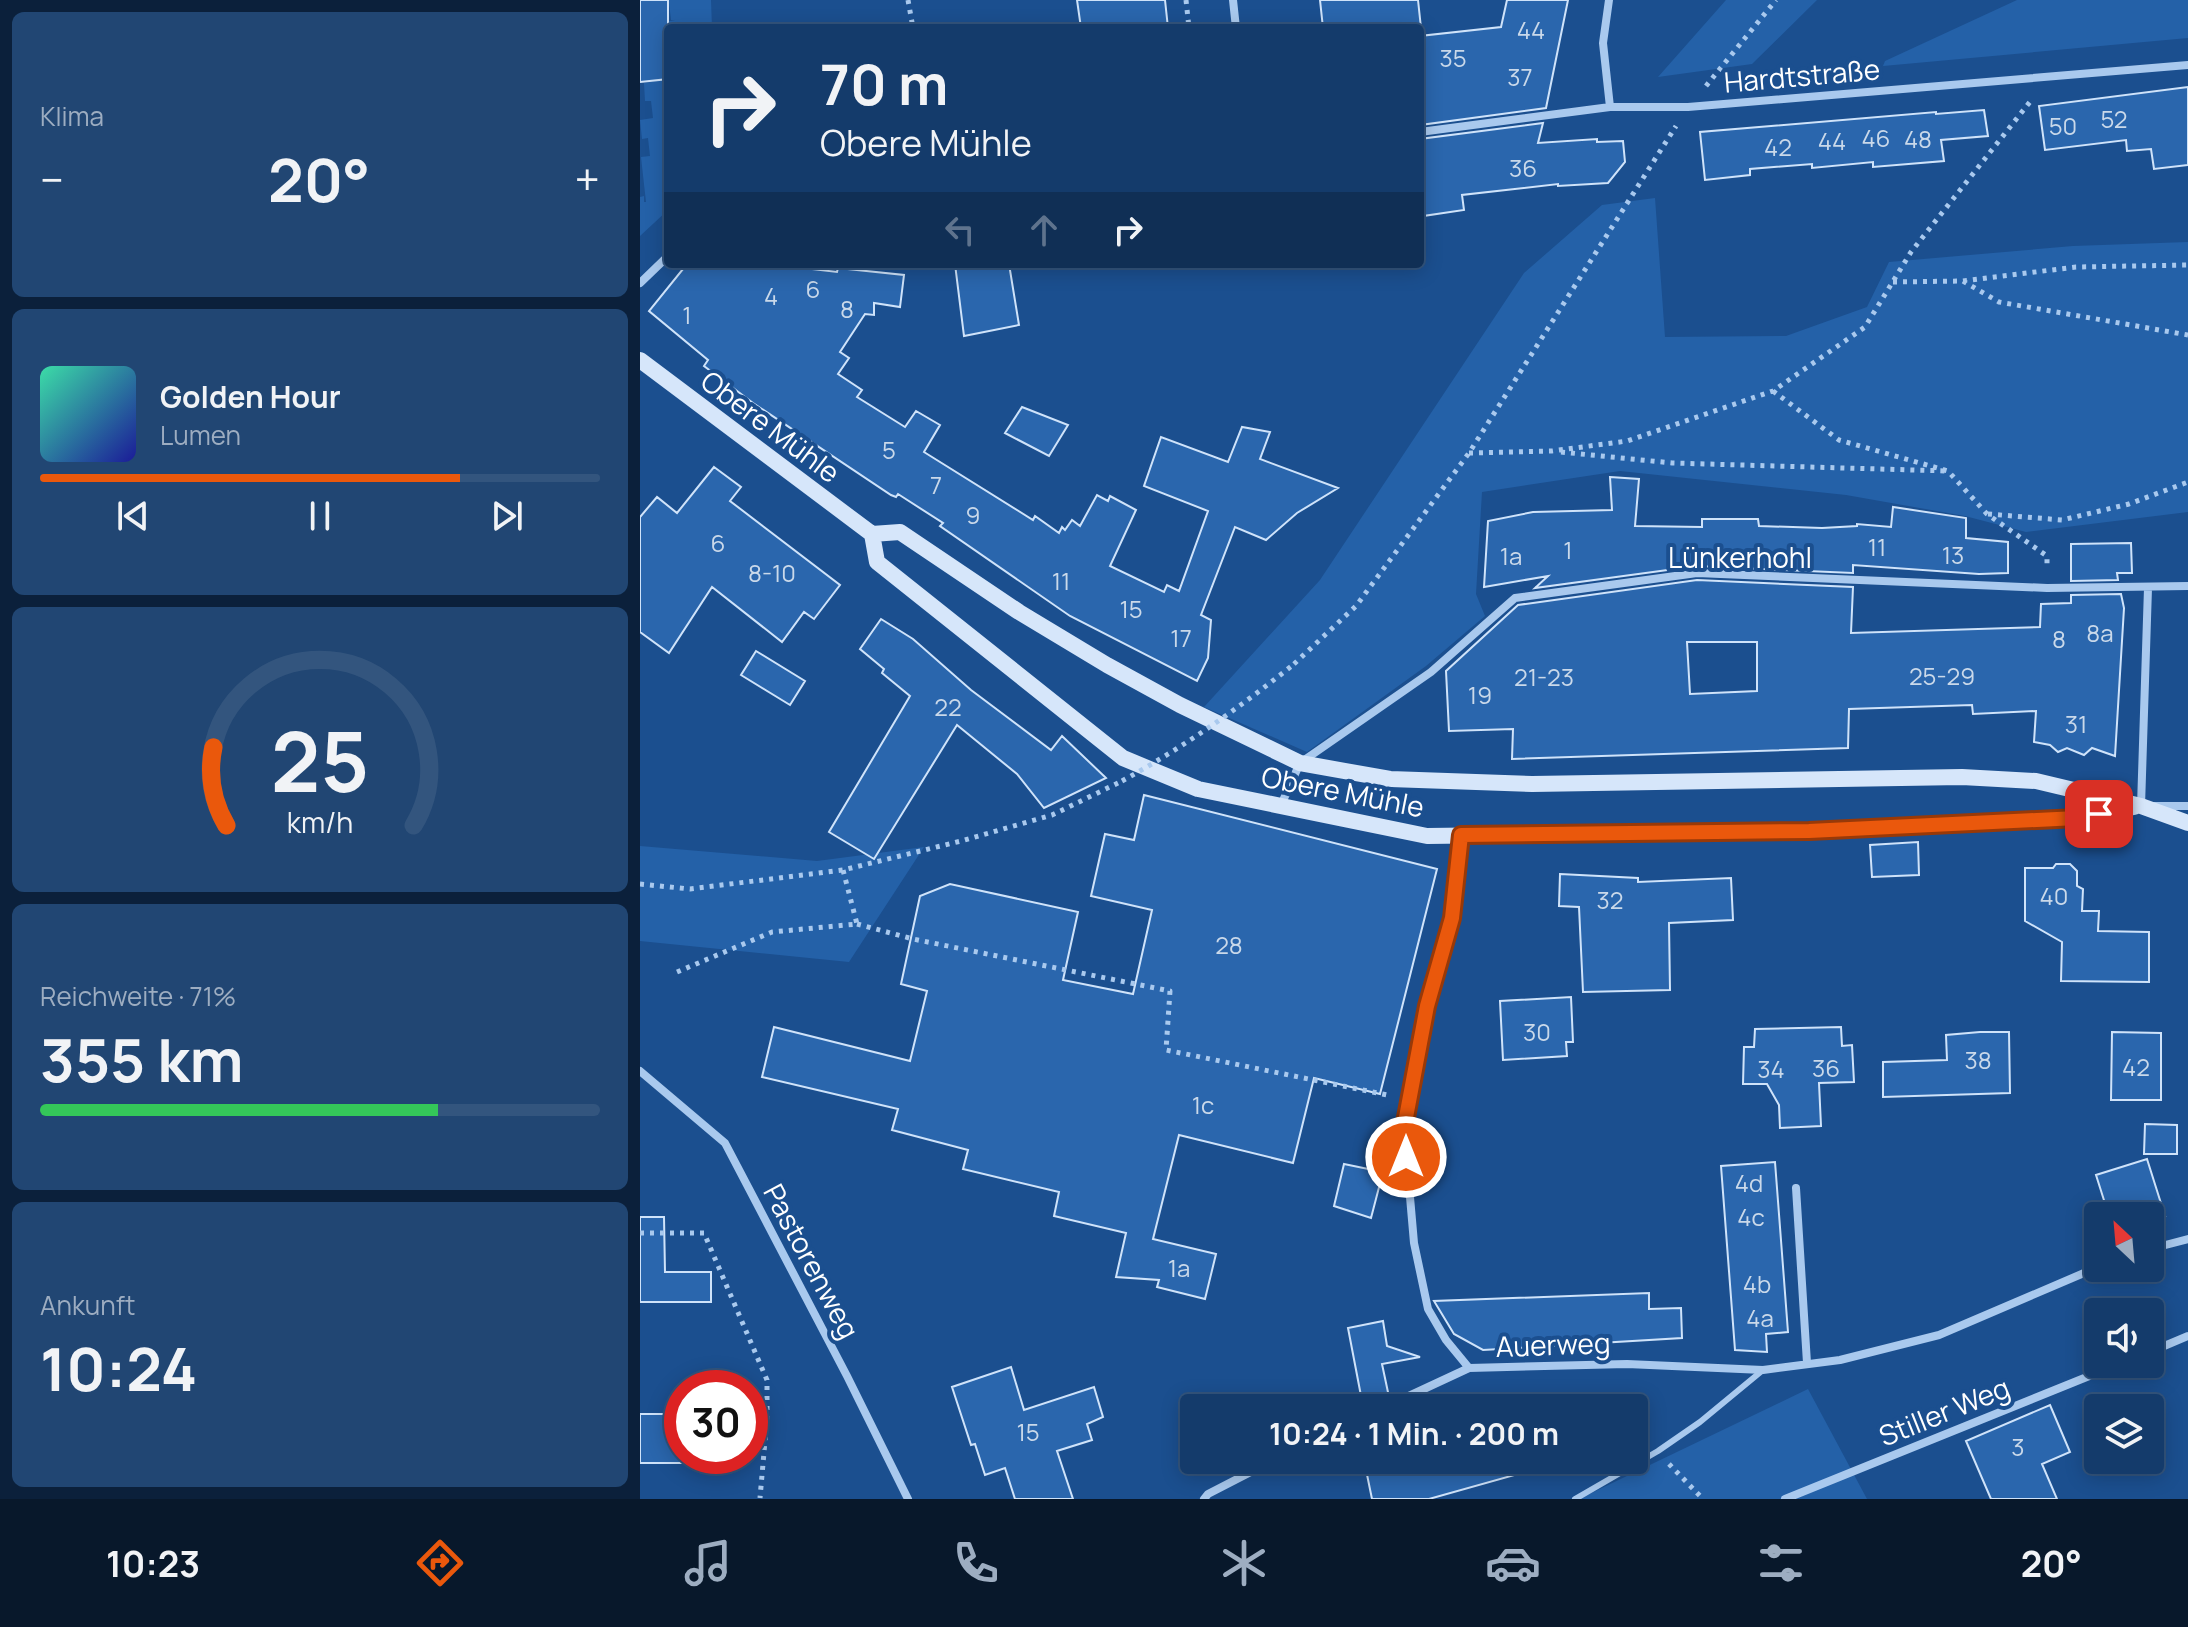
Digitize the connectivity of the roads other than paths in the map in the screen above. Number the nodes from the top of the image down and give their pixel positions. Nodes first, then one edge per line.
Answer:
1 (1233, 0) edge
2 (1609, 0) edge
3 (1236, 24) edge
4 (2188, 65) edge
5 (1610, 107) junction
6 (1424, 131) edge
7 (664, 260) edge
8 (640, 283) edge
9 (640, 360) edge
10 (872, 534) junction
11 (2188, 586) edge
12 (2148, 588) junction
13 (1300, 763) junction
14 (1281, 805) junction
15 (2141, 806) junction
16 (2188, 806) edge
17 (2188, 823) edge
18 (1461, 835) junction
19 (640, 1071) edge
20 (1796, 1188) dead end
21 (2188, 1239) edge
22 (2164, 1245) edge
23 (2084, 1273) edge
24 (2188, 1336) edge
25 (2164, 1346) edge
26 (1807, 1363) junction
27 (1469, 1368) junction
28 (1763, 1370) junction
29 (2084, 1378) edge
30 (1413, 1394) edge
31 (1247, 1474) edge
32 (908, 1499) edge
33 (1204, 1499) edge
34 (1575, 1499) edge
35 (1785, 1499) edge

1 - 3 street
2 - 5 street
4 - 5 street, Hardtstraße
5 - 6 street, Hardtstraße
7 - 8 street
9 - 10 main road, Obere Mühle
10 - 13 main road, Obere Mühle
10 - 14 main road, Obere Mühle
11 - 12 street, Lünkerhohl
12 - 13 street, Lünkerhohl
12 - 15 street
13 - 14 street
13 - 15 main road, Obere Mühle
14 - 18 main road, Obere Mühle
15 - 16 street
15 - 17 main road, Obere Mühle
15 - 18 main road, Obere Mühle
18 - 27 street, Auerweg
19 - 32 street, Pastorenweg
20 - 26 street
21 - 22 street
23 - 26 street, Auerweg
24 - 25 street
26 - 28 street, Auerweg
27 - 28 street, Auerweg
27 - 30 street
28 - 34 lane
29 - 35 street, Stiller Weg
31 - 33 street

